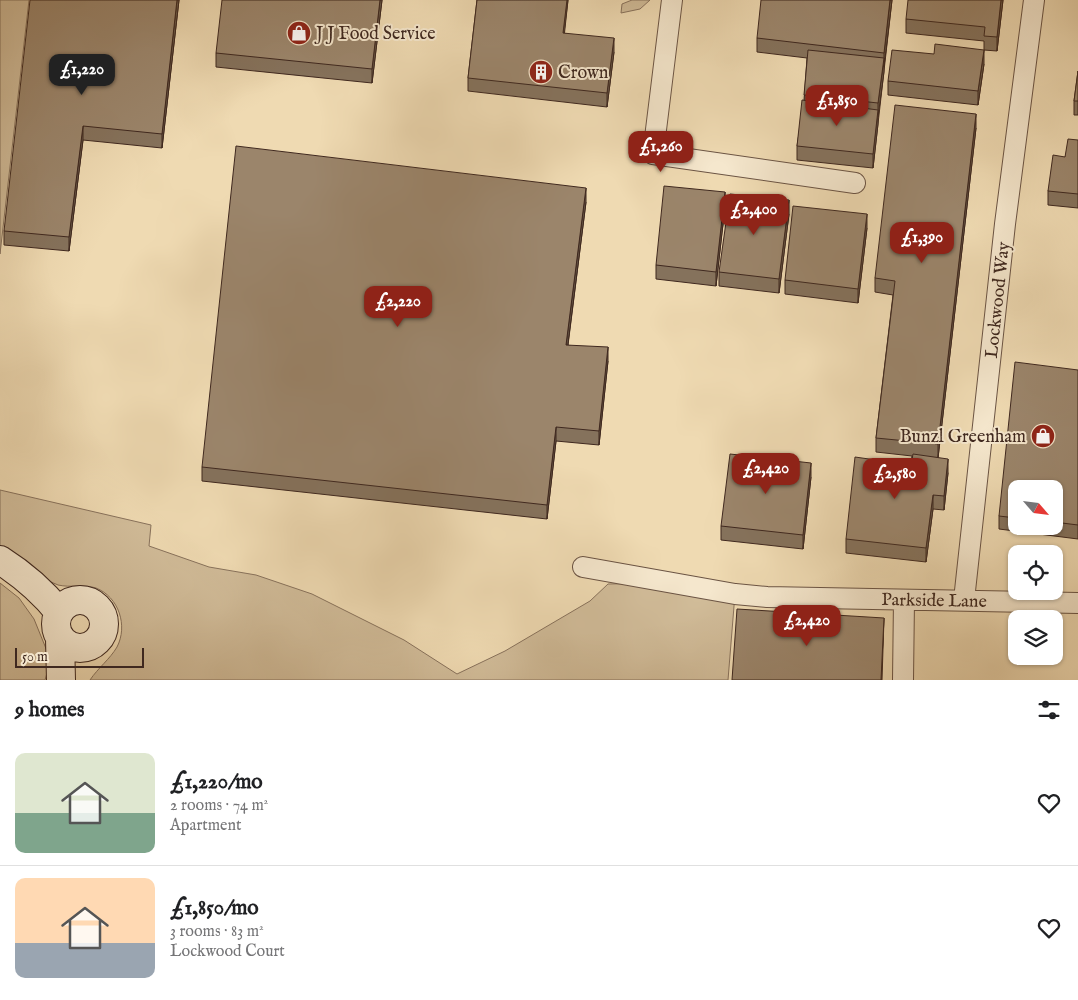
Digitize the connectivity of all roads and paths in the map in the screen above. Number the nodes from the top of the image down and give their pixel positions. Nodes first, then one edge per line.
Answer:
1 (672, 0) edge
2 (1034, 0) edge
3 (855, 183) dead end
4 (0, 560) edge
5 (583, 566) dead end
6 (904, 600) junction
7 (964, 600) junction
8 (1078, 603) edge
9 (59, 612) junction
10 (60, 639) junction
11 (87, 648) junction
12 (61, 680) edge
13 (66, 680) edge
14 (903, 680) edge

1 - 3 street
2 - 7 street, Lockwood Way
4 - 9 street
5 - 6 street, Parkside Lane
6 - 7 street, Parkside Lane
6 - 14 street
7 - 8 street, Parkside Lane
9 - 10 street
9 - 11 street
10 - 11 street
10 - 12 street
11 - 13 street

